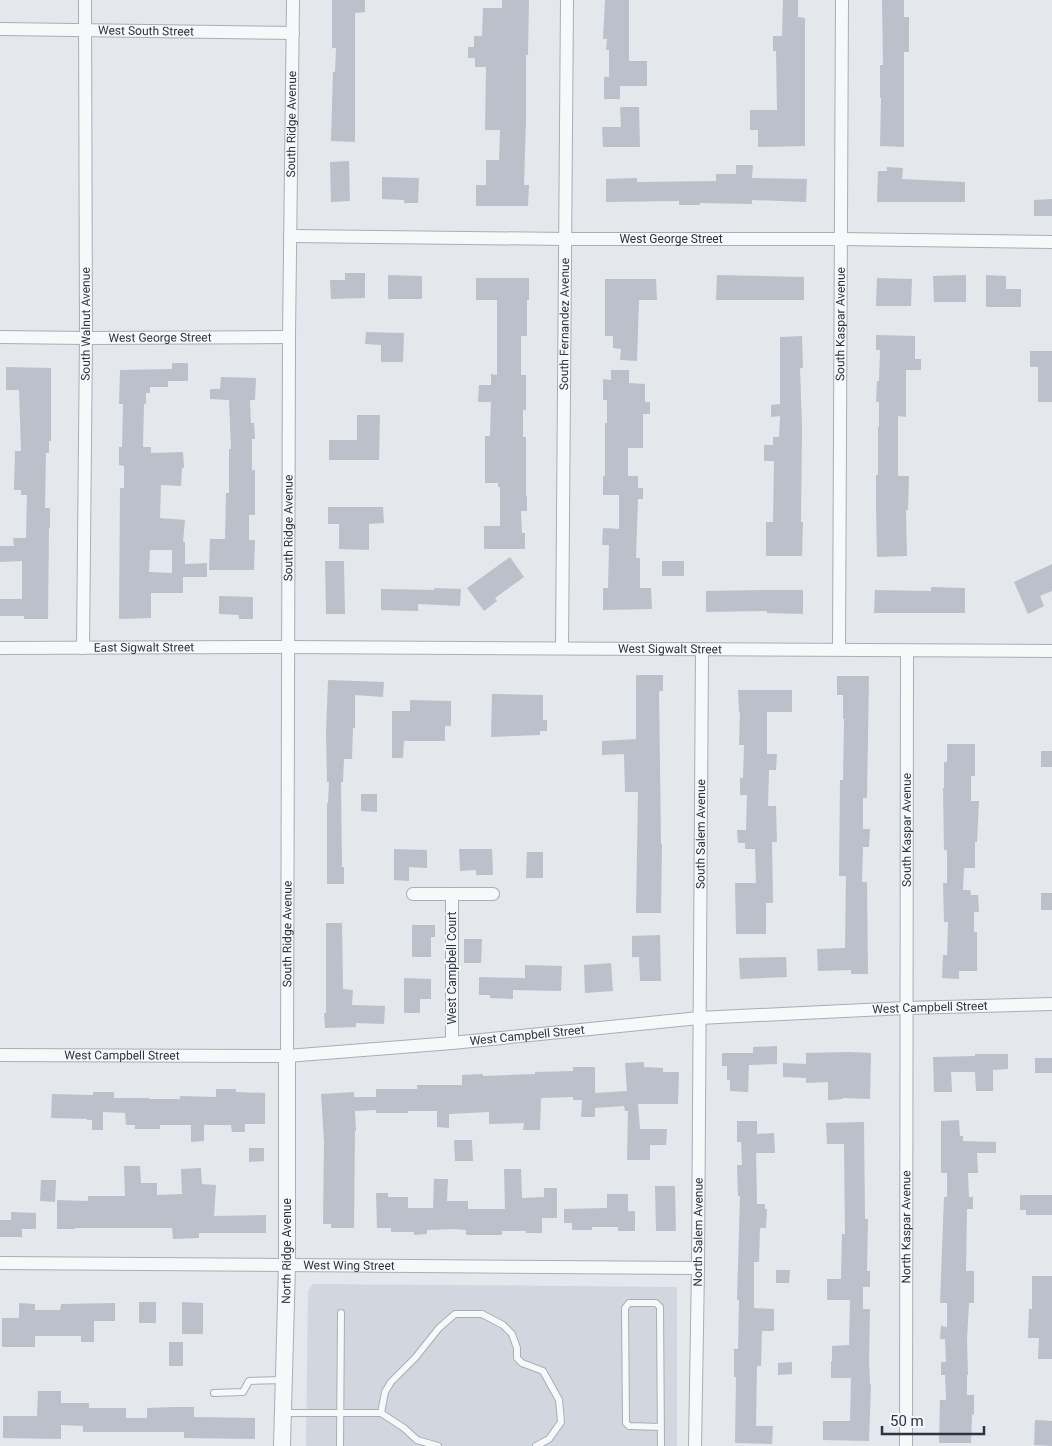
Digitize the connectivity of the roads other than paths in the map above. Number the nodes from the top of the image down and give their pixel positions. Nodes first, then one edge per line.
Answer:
1 (84, 0) edge
2 (293, 0) edge
3 (567, 0) edge
4 (842, 0) edge
5 (0, 29) edge
6 (84, 30) junction
7 (293, 33) junction
8 (290, 236) junction
9 (566, 239) junction
10 (840, 239) junction
11 (1052, 242) edge
12 (0, 337) edge
13 (289, 337) junction
14 (86, 338) junction
15 (288, 647) junction
16 (0, 648) edge
17 (83, 648) junction
18 (562, 648) junction
19 (839, 649) junction
20 (702, 650) junction
21 (907, 651) junction
22 (1052, 651) edge
23 (413, 894) dead end
24 (452, 894) junction
25 (492, 894) dead end
26 (1052, 1004) edge
27 (906, 1008) junction
28 (699, 1018) junction
29 (452, 1042) junction
30 (0, 1054) edge
31 (287, 1056) junction
32 (0, 1263) edge
33 (287, 1265) junction
34 (698, 1268) junction
35 (341, 1313) dead end
36 (284, 1380) junction
37 (214, 1393) dead end
38 (283, 1413) junction
39 (340, 1413) junction
40 (380, 1413) junction
41 (661, 1427) junction
42 (282, 1446) edge
43 (340, 1446) edge
44 (438, 1446) edge
45 (536, 1446) edge
46 (661, 1446) edge
47 (695, 1446) edge
48 (906, 1446) edge

1 - 6 street, South Walnut Avenue
2 - 7 street, South Ridge Avenue
3 - 9 street, South Fernandez Avenue
4 - 10 street, South Kaspar Avenue
5 - 6 street, West South Street
6 - 7 street, West South Street
6 - 14 street, South Walnut Avenue
7 - 8 street, South Ridge Avenue
8 - 9 street, West George Street
8 - 13 street, South Ridge Avenue
9 - 10 street, West George Street
9 - 18 street, South Fernandez Avenue
10 - 11 street, West George Street
10 - 19 street, South Kaspar Avenue
12 - 14 street, West George Street
13 - 14 street, West George Street
13 - 15 street, South Ridge Avenue
14 - 17 street, South Walnut Avenue
15 - 17 street, East Sigwalt Street
15 - 18 street, West Sigwalt Street
15 - 31 street, South Ridge Avenue
16 - 17 street, East Sigwalt Street
18 - 20 street, West Sigwalt Street
19 - 20 street, West Sigwalt Street
19 - 21 street, West Sigwalt Street
20 - 28 street, South Salem Avenue
21 - 22 street, West Sigwalt Street
21 - 27 street, South Kaspar Avenue
23 - 24 street, West Campbell Court
24 - 25 street, West Campbell Court
24 - 29 street, West Campbell Court
26 - 27 street, West Campbell Street
27 - 28 street, West Campbell Street
27 - 48 street, North Kaspar Avenue
28 - 29 street, West Campbell Street
28 - 34 street, North Salem Avenue
29 - 31 street, West Campbell Street
30 - 31 street, West Campbell Street
31 - 33 street, North Ridge Avenue
32 - 33 street, West Wing Street
33 - 34 street, West Wing Street
33 - 36 street, North Ridge Avenue
34 - 47 street, North Salem Avenue
35 - 39 lane
36 - 37 lane
36 - 38 street, North Ridge Avenue
38 - 39 lane
38 - 42 street, North Ridge Avenue
39 - 40 lane
39 - 43 lane
40 - 44 lane
40 - 45 lane
41 - 41 lane
41 - 46 lane

